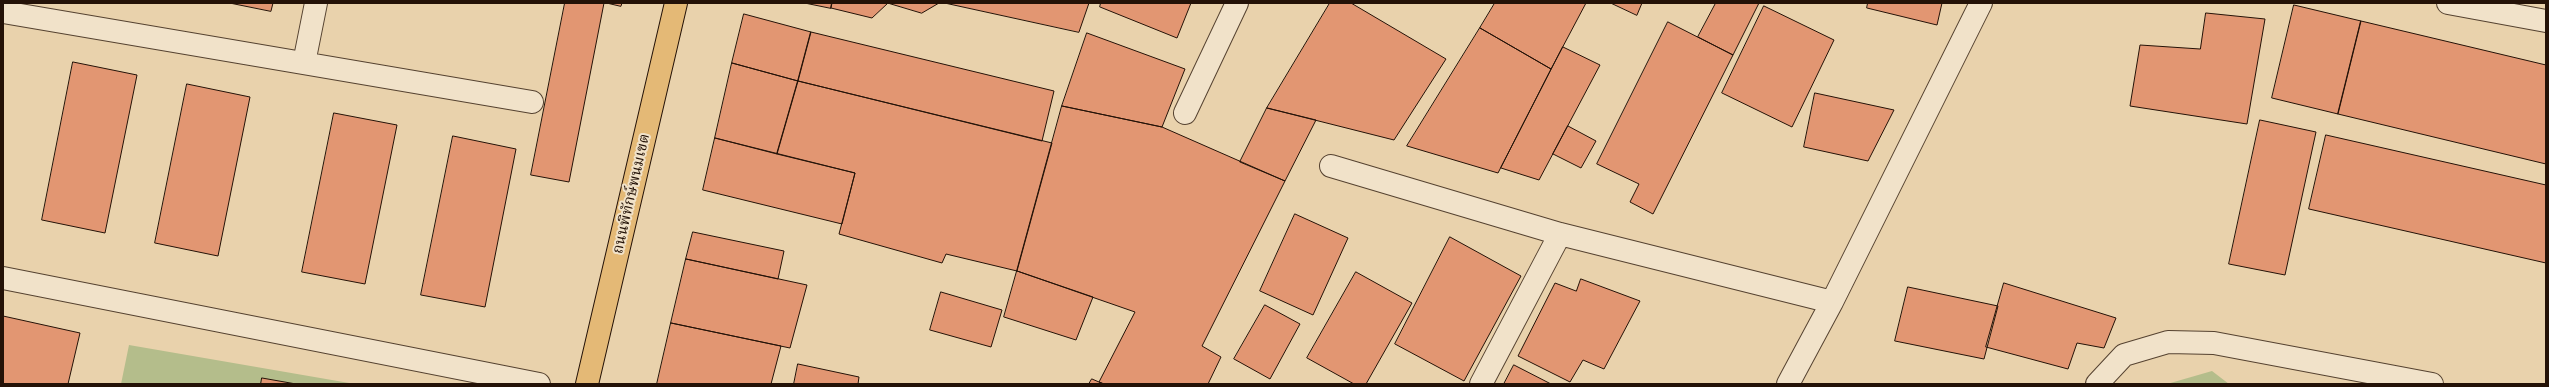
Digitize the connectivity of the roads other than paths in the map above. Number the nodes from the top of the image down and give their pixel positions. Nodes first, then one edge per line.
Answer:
1 (316, 3) edge
2 (676, 3) edge
3 (1238, 3) edge
4 (1981, 3) edge
5 (2448, 3) edge
6 (3, 12) edge
7 (2546, 21) edge
8 (304, 63) junction
9 (532, 102) dead end
10 (1185, 113) dead end
11 (1331, 166) dead end
12 (1560, 234) junction
13 (3, 278) edge
14 (1832, 302) junction
15 (539, 384) edge
16 (587, 384) edge
17 (1481, 384) edge
18 (1788, 384) edge
19 (2097, 384) edge
20 (2432, 384) edge

1 - 8 street
2 - 16 main road, ถนนพิทักษ์พนมเขต
3 - 10 street
4 - 14 street
5 - 7 street
6 - 8 street
8 - 9 street
11 - 12 street
12 - 14 street
12 - 17 street
13 - 15 street
14 - 18 street
19 - 20 street

